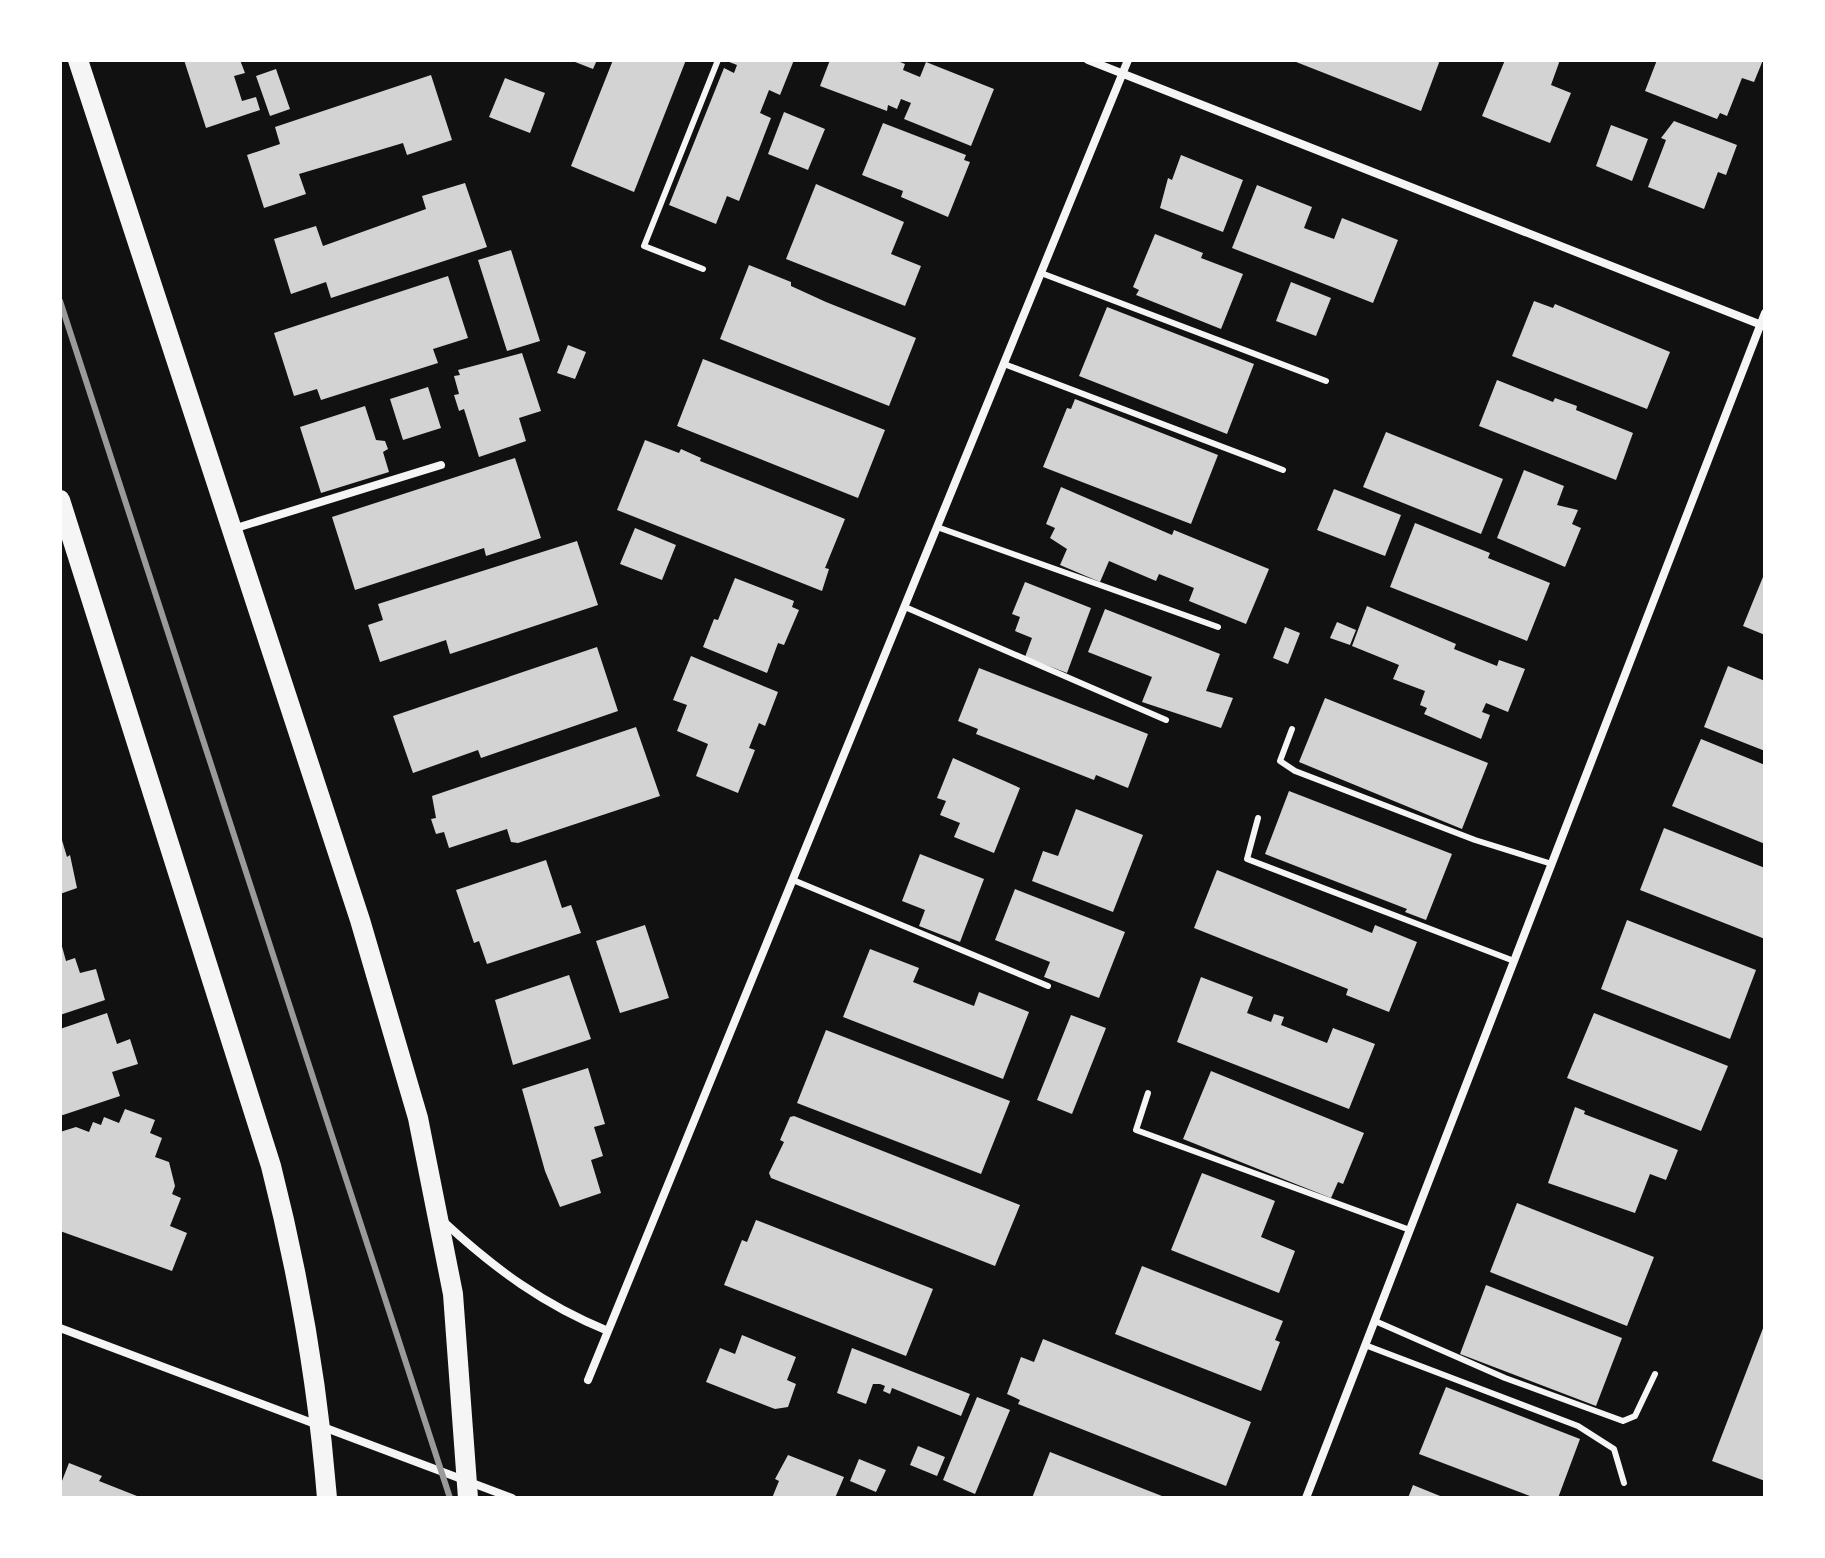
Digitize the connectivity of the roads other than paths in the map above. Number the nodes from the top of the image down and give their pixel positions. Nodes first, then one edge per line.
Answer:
1 (78, 60) edge
2 (718, 60) edge
3 (1088, 60) edge
4 (1128, 60) edge
5 (1123, 73) junction
6 (703, 269) dead end
7 (1041, 273) junction
8 (1765, 313) edge
9 (1763, 326) edge
10 (1004, 364) junction
11 (1326, 381) dead end
12 (441, 465) dead end
13 (1283, 470) dead end
14 (60, 500) edge
15 (937, 527) junction
16 (232, 529) junction
17 (905, 607) junction
18 (1218, 627) dead end
19 (1166, 720) dead end
20 (1292, 729) dead end
21 (1258, 818) dead end
22 (1552, 864) junction
23 (793, 880) junction
24 (1514, 961) junction
25 (1048, 986) dead end
26 (1148, 1093) dead end
27 (438, 1217) junction
28 (1410, 1230) junction
29 (1375, 1321) junction
30 (60, 1328) edge
31 (608, 1331) junction
32 (1365, 1345) junction
33 (1655, 1374) dead end
34 (588, 1380) dead end
35 (320, 1425) junction
36 (1624, 1483) dead end
37 (468, 1490) edge
38 (327, 1498) edge
39 (512, 1498) edge
40 (1306, 1498) edge

1 - 16 main road
2 - 6 lane
3 - 5 street
4 - 5 street
5 - 7 street
5 - 9 street
7 - 10 street
7 - 11 lane
8 - 9 street
9 - 22 street
10 - 13 lane
10 - 15 street
12 - 16 street
14 - 35 main road
15 - 17 street
15 - 18 lane
16 - 27 main road
17 - 19 lane
17 - 23 street
20 - 22 lane
21 - 24 lane
22 - 24 street
23 - 25 lane
23 - 31 street
24 - 28 street
26 - 28 lane
27 - 31 street
27 - 37 main road
28 - 29 street
29 - 32 street
29 - 33 lane
30 - 35 street
31 - 34 street
32 - 36 lane
32 - 40 street
35 - 37 street
35 - 38 main road
37 - 39 street

